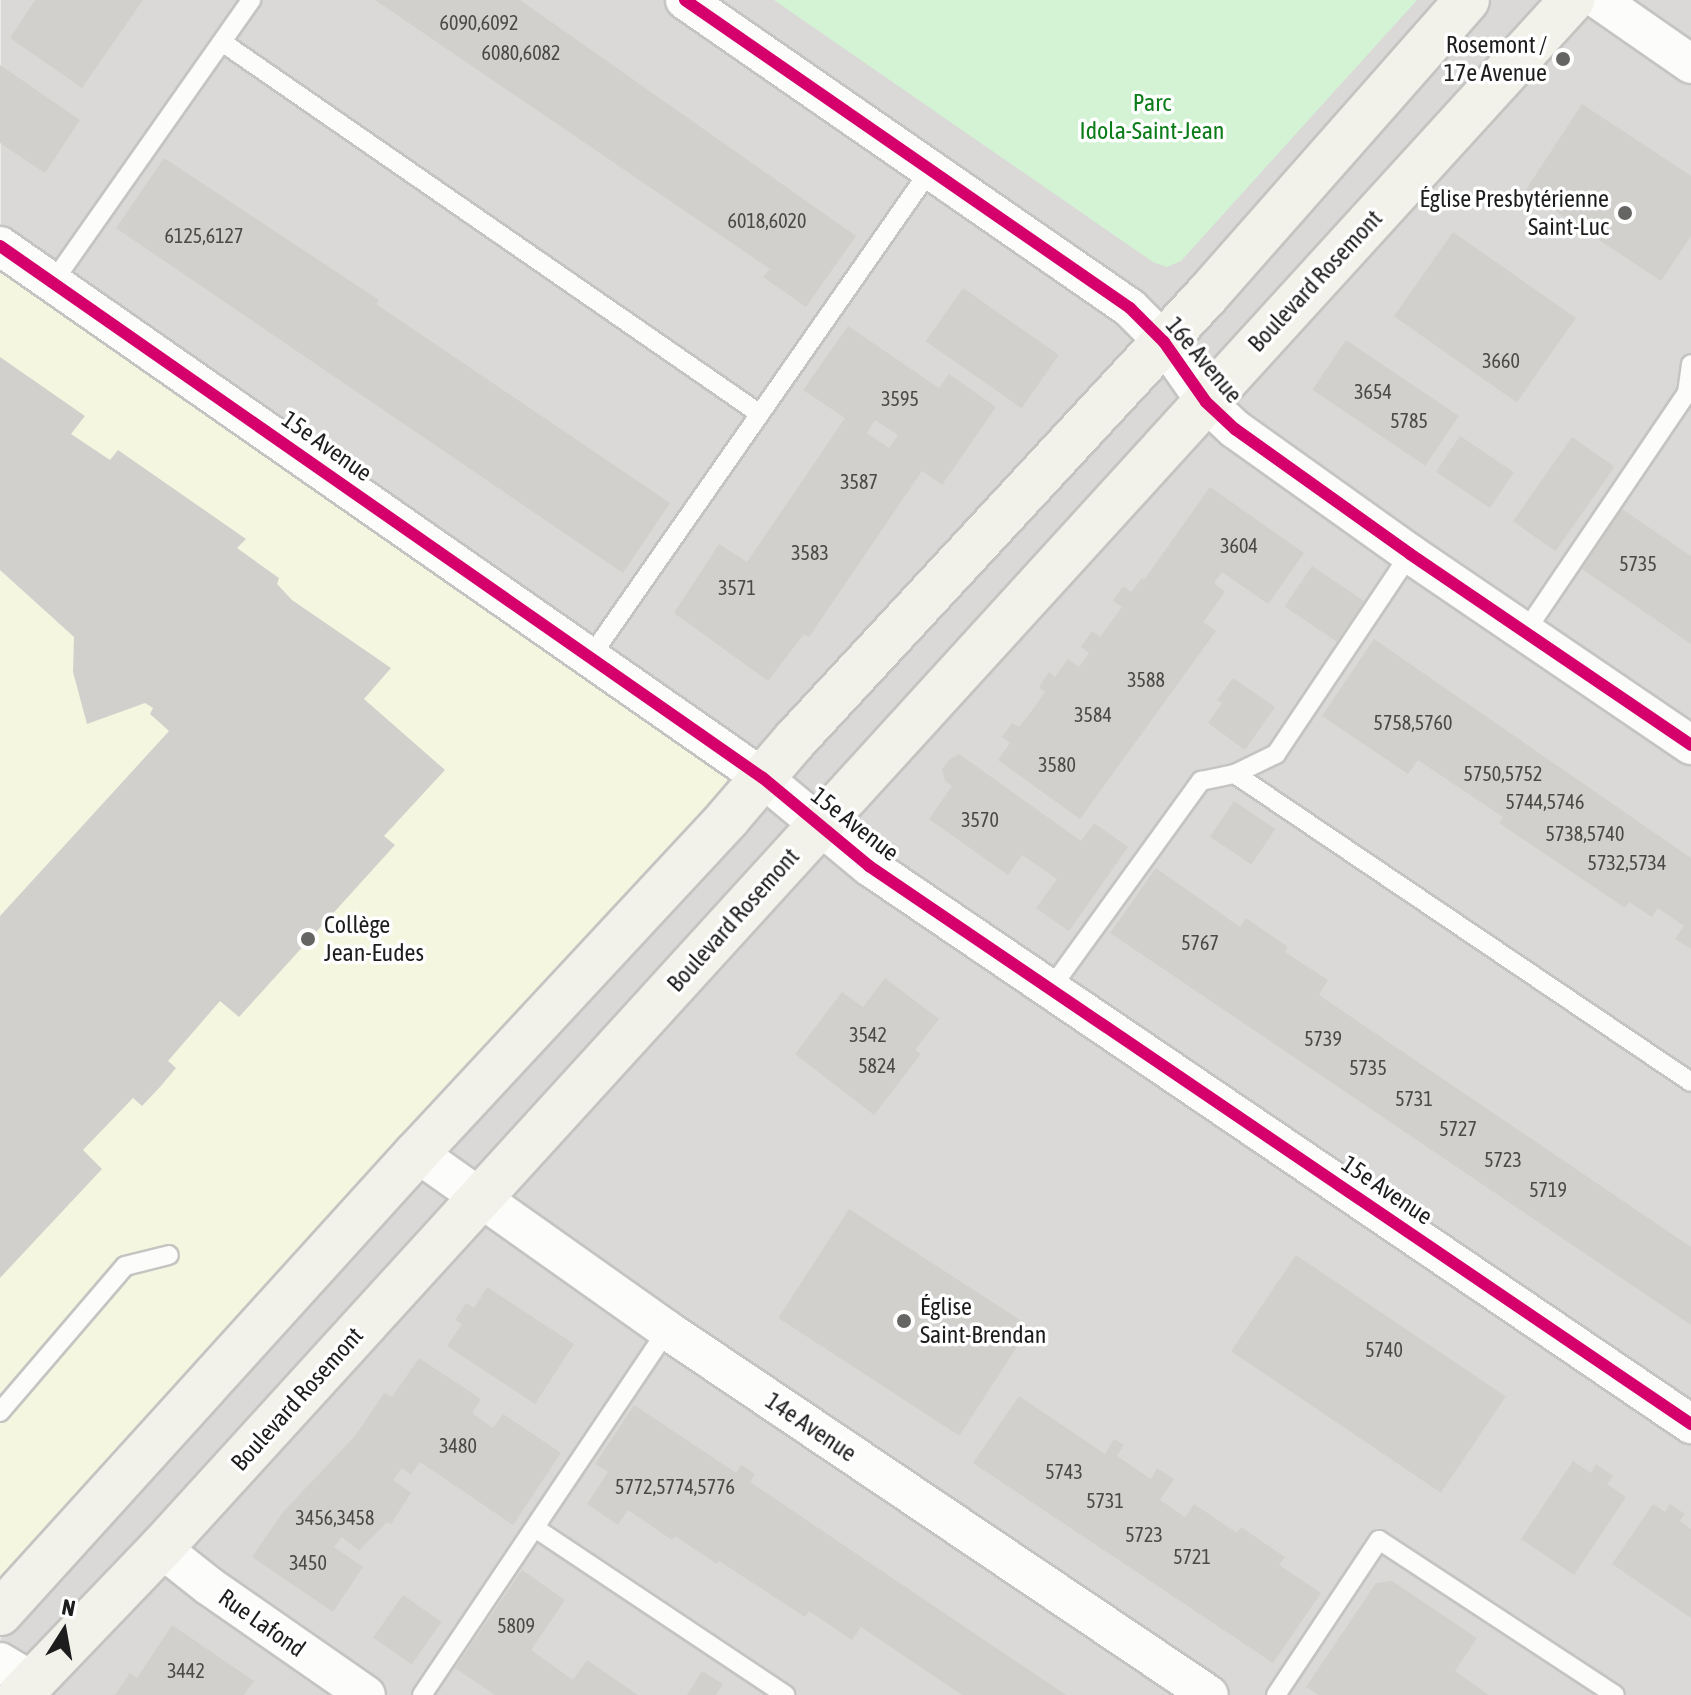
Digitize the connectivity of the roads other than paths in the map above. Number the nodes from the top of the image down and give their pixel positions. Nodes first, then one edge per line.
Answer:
1 (251, 0) edge
2 (685, 0) edge
3 (1467, 0) edge
4 (1572, 0) edge
5 (1599, 0) edge
6 (222, 42) junction
7 (1691, 64) edge
8 (930, 170) junction
9 (0, 246) edge
10 (53, 282) junction
11 (1164, 342) junction
12 (1691, 364) edge
13 (1689, 394) edge
14 (1206, 402) junction
15 (760, 414) junction
16 (1410, 554) junction
17 (1525, 632) junction
18 (591, 656) junction
19 (1691, 745) edge
20 (1235, 774) junction
21 (763, 778) junction
22 (819, 825) junction
23 (1051, 988) junction
24 (1691, 1082) edge
25 (417, 1153) junction
26 (478, 1198) junction
27 (169, 1255) dead end
28 (667, 1330) junction
29 (0, 1412) edge
30 (1691, 1424) edge
31 (535, 1528) junction
32 (161, 1548) junction
33 (0, 1613) edge
34 (18, 1679) edge
35 (351, 1691) edge
36 (422, 1695) edge
37 (785, 1695) edge
38 (1209, 1695) edge
39 (1276, 1695) edge
40 (1615, 1695) edge

1 - 6 lane
2 - 8 street, 16e Avenue
3 - 11 main road
4 - 14 main road, Boulevard Rosemont
5 - 7 street
6 - 10 lane
6 - 15 lane
8 - 11 street, 16e Avenue
8 - 15 lane
9 - 10 street, 15e Avenue
10 - 18 street, 15e Avenue
11 - 14 street, 16e Avenue
11 - 21 main road
12 - 13 lane
13 - 17 lane
14 - 16 street, 16e Avenue
14 - 22 main road, Boulevard Rosemont
15 - 18 lane
16 - 17 street, 16e Avenue
16 - 20 lane
17 - 19 street, 16e Avenue
18 - 21 street, 15e Avenue
20 - 23 lane
20 - 24 lane
21 - 22 street, 15e Avenue
21 - 25 main road
22 - 23 street, 15e Avenue
22 - 26 main road, Boulevard Rosemont
23 - 30 street, 15e Avenue
25 - 26 street, 14e Avenue
25 - 33 main road
26 - 28 street, 14e Avenue
26 - 32 main road, Boulevard Rosemont
27 - 29 lane
28 - 31 lane
28 - 38 street, 14e Avenue
31 - 36 lane
31 - 37 lane
32 - 34 main road, Boulevard Rosemont
32 - 35 street, Rue Lafond
39 - 40 lane

